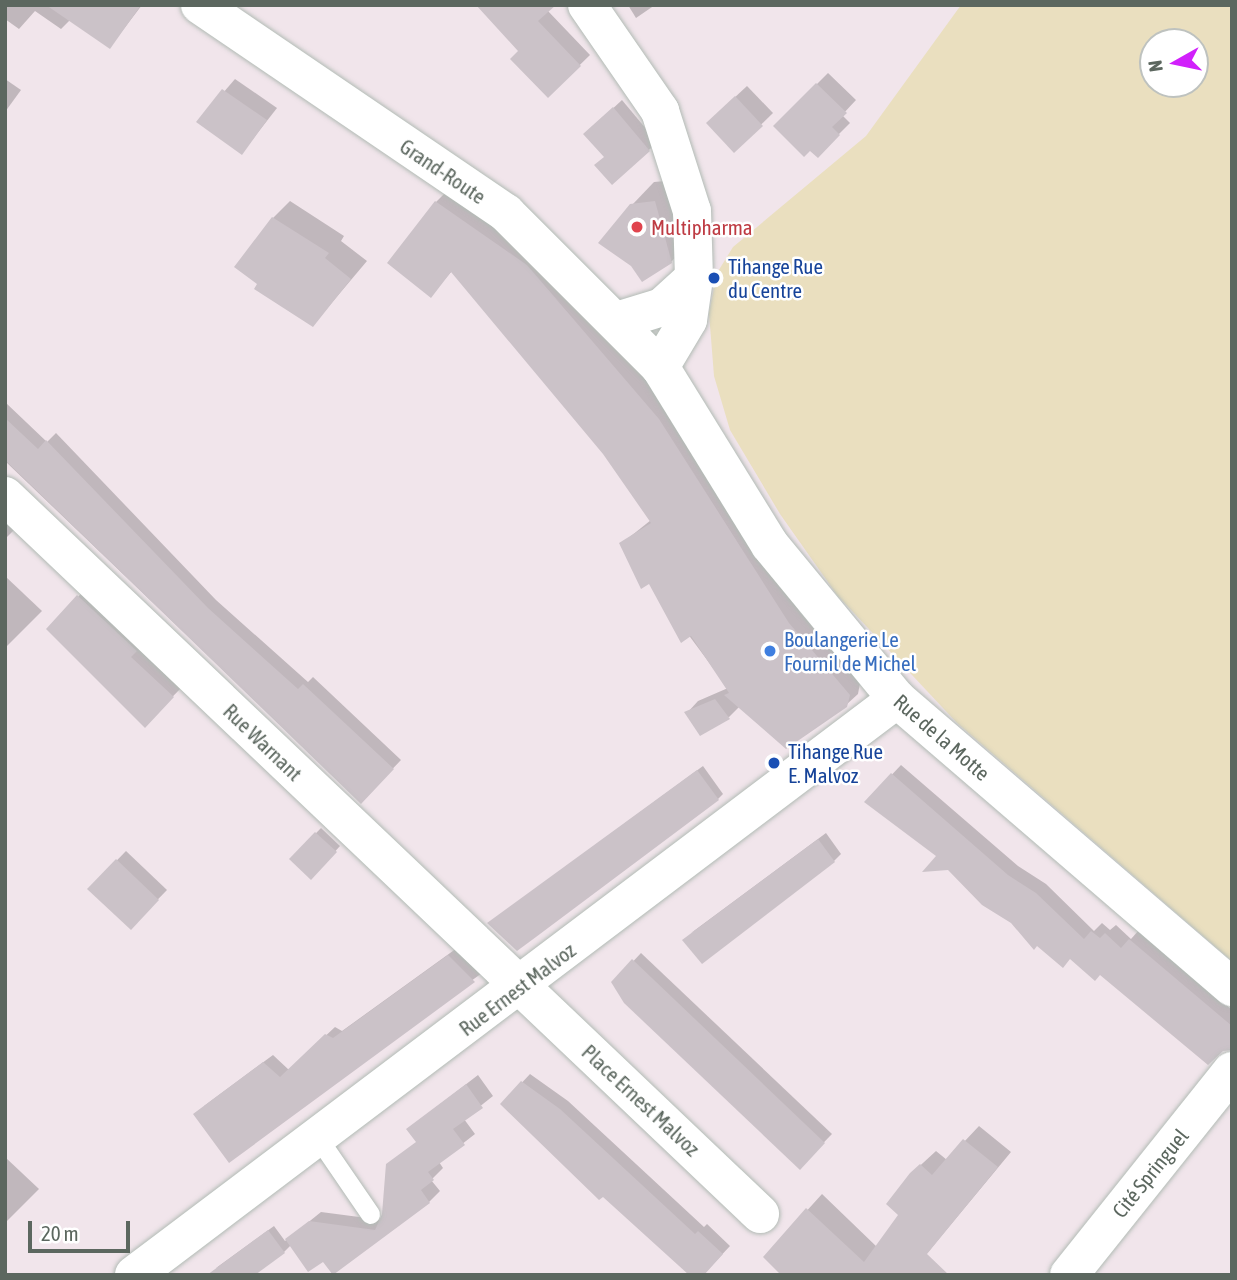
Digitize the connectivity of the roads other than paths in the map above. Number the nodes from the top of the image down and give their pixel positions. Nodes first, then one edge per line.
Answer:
1 (200, 5) edge
2 (587, 5) edge
3 (694, 278) junction
4 (617, 321) junction
5 (660, 367) junction
6 (5, 496) edge
7 (897, 699) junction
8 (521, 987) junction
9 (1232, 987) edge
10 (1232, 1071) edge
11 (318, 1138) junction
12 (370, 1214) dead end
13 (760, 1214) dead end
14 (134, 1275) edge
15 (1069, 1275) edge

1 - 4 street, Grand-Route
2 - 3 street
3 - 4 street
3 - 5 street
4 - 5 street, Grand-Route
5 - 7 street, Rue de la Motte
6 - 8 street, Rue Warnant
7 - 8 street, Rue Ernest Malvoz
7 - 9 street, Rue de la Motte
8 - 11 street, Rue Ernest Malvoz
8 - 13 street, Place Ernest Malvoz
10 - 15 street, Cité Springuel
11 - 12 lane
11 - 14 street, Rue Ernest Malvoz

